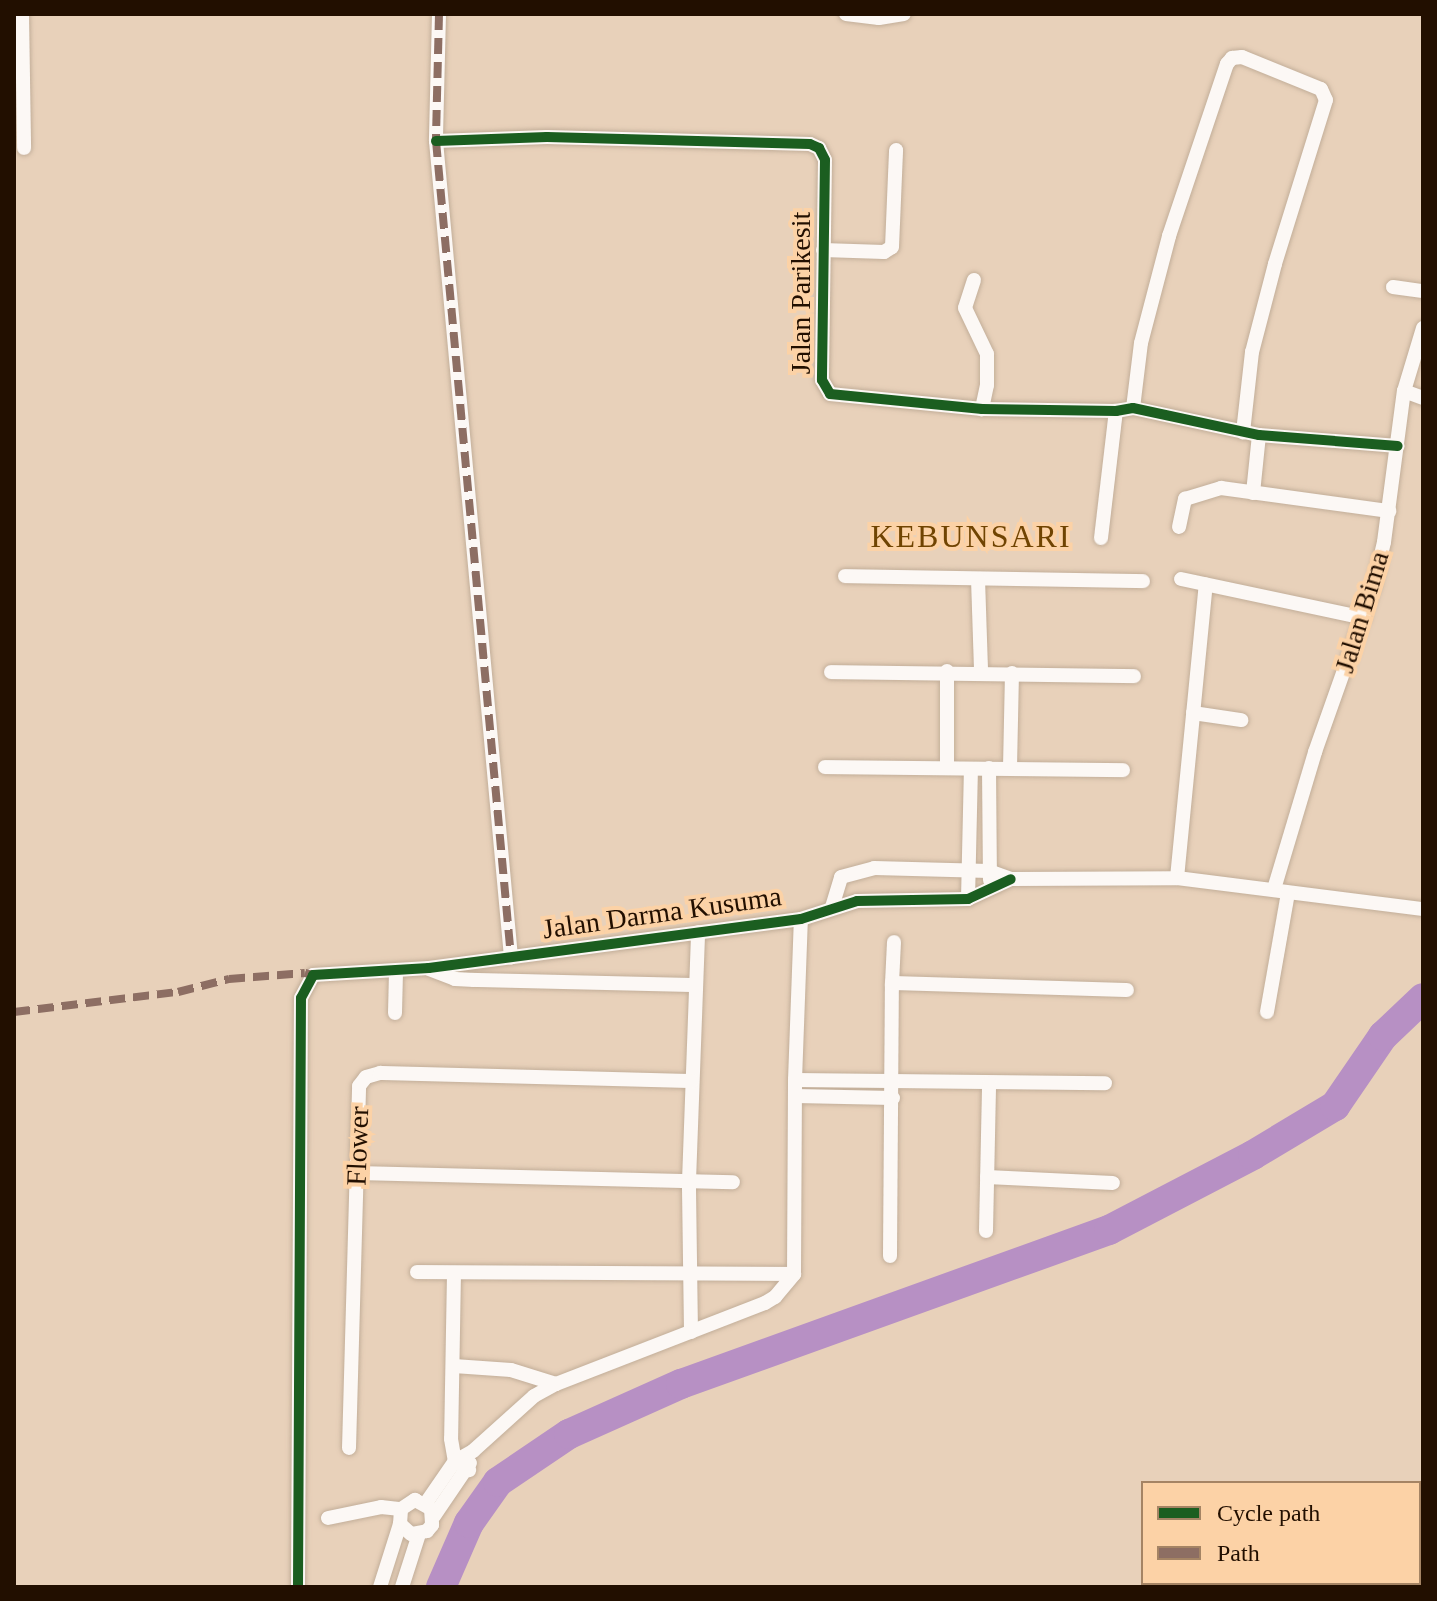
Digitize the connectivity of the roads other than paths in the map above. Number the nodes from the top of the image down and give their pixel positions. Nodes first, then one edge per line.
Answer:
1 (22, 14) edge
2 (439, 14) edge
3 (846, 14) edge
4 (904, 14) edge
5 (436, 141) junction
6 (24, 148) dead end
7 (896, 150) dead end
8 (823, 250) junction
9 (974, 280) dead end
10 (1393, 287) dead end
11 (1423, 291) edge
12 (1423, 328) edge
13 (1404, 391) junction
14 (1423, 398) edge
15 (1133, 408) junction
16 (982, 409) junction
17 (1116, 411) junction
18 (1243, 432) junction
19 (1259, 435) junction
20 (1398, 446) junction
21 (1253, 493) junction
22 (1389, 511) junction
23 (1179, 527) dead end
24 (1101, 538) dead end
25 (845, 576) dead end
26 (978, 579) junction
27 (1181, 579) dead end
28 (1143, 581) dead end
29 (1206, 584) junction
30 (1364, 618) junction
31 (947, 671) junction
32 (981, 671) junction
33 (831, 672) dead end
34 (1012, 673) junction
35 (1134, 676) dead end
36 (1193, 713) junction
37 (1241, 720) dead end
38 (825, 767) dead end
39 (947, 768) junction
40 (989, 768) junction
41 (1010, 768) junction
42 (971, 769) junction
43 (1123, 770) dead end
44 (969, 871) junction
45 (989, 871) junction
46 (1177, 878) junction
47 (1011, 879) junction
48 (990, 891) junction
49 (1281, 891) junction
50 (968, 899) junction
51 (832, 907) junction
52 (1423, 909) edge
53 (801, 919) junction
54 (698, 932) junction
55 (894, 942) dead end
56 (511, 958) junction
57 (429, 968) junction
58 (396, 971) junction
59 (892, 983) junction
60 (695, 985) junction
61 (1127, 990) dead end
62 (1267, 1012) dead end
63 (395, 1013) dead end
64 (795, 1080) junction
65 (692, 1081) junction
66 (893, 1081) junction
67 (989, 1083) junction
68 (1105, 1083) dead end
69 (795, 1096) junction
70 (893, 1098) junction
71 (357, 1173) junction
72 (987, 1177) junction
73 (689, 1181) junction
74 (733, 1182) dead end
75 (1113, 1183) dead end
76 (986, 1231) dead end
77 (890, 1256) dead end
78 (417, 1272) dead end
79 (454, 1273) junction
80 (794, 1274) junction
81 (690, 1275) junction
82 (691, 1332) junction
83 (454, 1366) junction
84 (556, 1384) junction
85 (349, 1448) dead end
86 (473, 1451) junction
87 (455, 1461) junction
88 (469, 1470) junction
89 (430, 1510) junction
90 (401, 1516) junction
91 (328, 1518) dead end
92 (419, 1534) junction
93 (298, 1587) edge
94 (380, 1587) edge
95 (402, 1587) edge

1 - 6 street
2 - 5 street
3 - 4 street
5 - 8 street, Jalan Parikesit
5 - 56 street
7 - 8 street
8 - 16 street, Jalan Parikesit
9 - 16 street
10 - 11 street
12 - 13 street, Jalan Bima
13 - 14 street
13 - 20 street, Jalan Bima
15 - 17 street, Jalan Parikesit
15 - 18 street, Jalan Parikesit
15 - 18 street
16 - 17 street, Jalan Parikesit
17 - 24 street
18 - 19 street, Jalan Parikesit
19 - 20 street, Jalan Parikesit
19 - 21 street
20 - 22 street, Jalan Bima
21 - 22 street
21 - 23 street
22 - 30 street, Jalan Bima
25 - 26 street
26 - 28 street
26 - 32 street
27 - 29 street
29 - 30 street
29 - 36 street
30 - 49 street, Jalan Bima
31 - 32 street
31 - 33 street
31 - 39 street
32 - 34 street
34 - 35 street
34 - 41 street
36 - 37 street
36 - 46 street
38 - 39 street
39 - 42 street
40 - 41 street
40 - 42 street
40 - 45 street
41 - 43 street
42 - 44 street
44 - 45 street, Jalan Darma Kusuma
44 - 50 street
44 - 51 street, Jalan Darma Kusuma
45 - 47 street, Jalan Darma Kusuma
45 - 48 street
46 - 47 street, Jalan Darma Kusuma
46 - 49 street, Jalan Darma Kusuma
47 - 48 street, Jalan Darma Kusuma
48 - 50 street, Jalan Darma Kusuma
49 - 52 street, Jalan Darma Kusuma
49 - 62 street, Jalan Bima
50 - 51 street, Jalan Darma Kusuma
51 - 53 street, Jalan Darma Kusuma
53 - 54 street, Jalan Darma Kusuma
53 - 64 street
54 - 56 street, Jalan Darma Kusuma
54 - 60 street
55 - 59 street
56 - 57 street, Jalan Darma Kusuma
57 - 58 street, Jalan Darma Kusuma
57 - 60 street
58 - 63 street
58 - 93 street, Jalan Darma Kusuma
59 - 61 street
59 - 66 street
60 - 65 street
64 - 66 street
64 - 69 street
65 - 71 street, Flower
65 - 73 street
66 - 67 street
66 - 70 street
67 - 68 street
67 - 72 street
69 - 70 street
69 - 80 street
70 - 77 street
71 - 73 street
71 - 85 street, Flower
72 - 75 street
72 - 76 street
73 - 74 street
73 - 81 street
78 - 79 street
79 - 81 street
79 - 83 street
80 - 81 street
80 - 82 street
81 - 82 street
82 - 84 street
83 - 84 street
83 - 87 street
84 - 86 street
86 - 87 street
86 - 88 street
87 - 88 street
87 - 89 street
88 - 89 street
89 - 90 street
89 - 92 street
90 - 91 street
90 - 92 street
90 - 94 street
92 - 95 street

